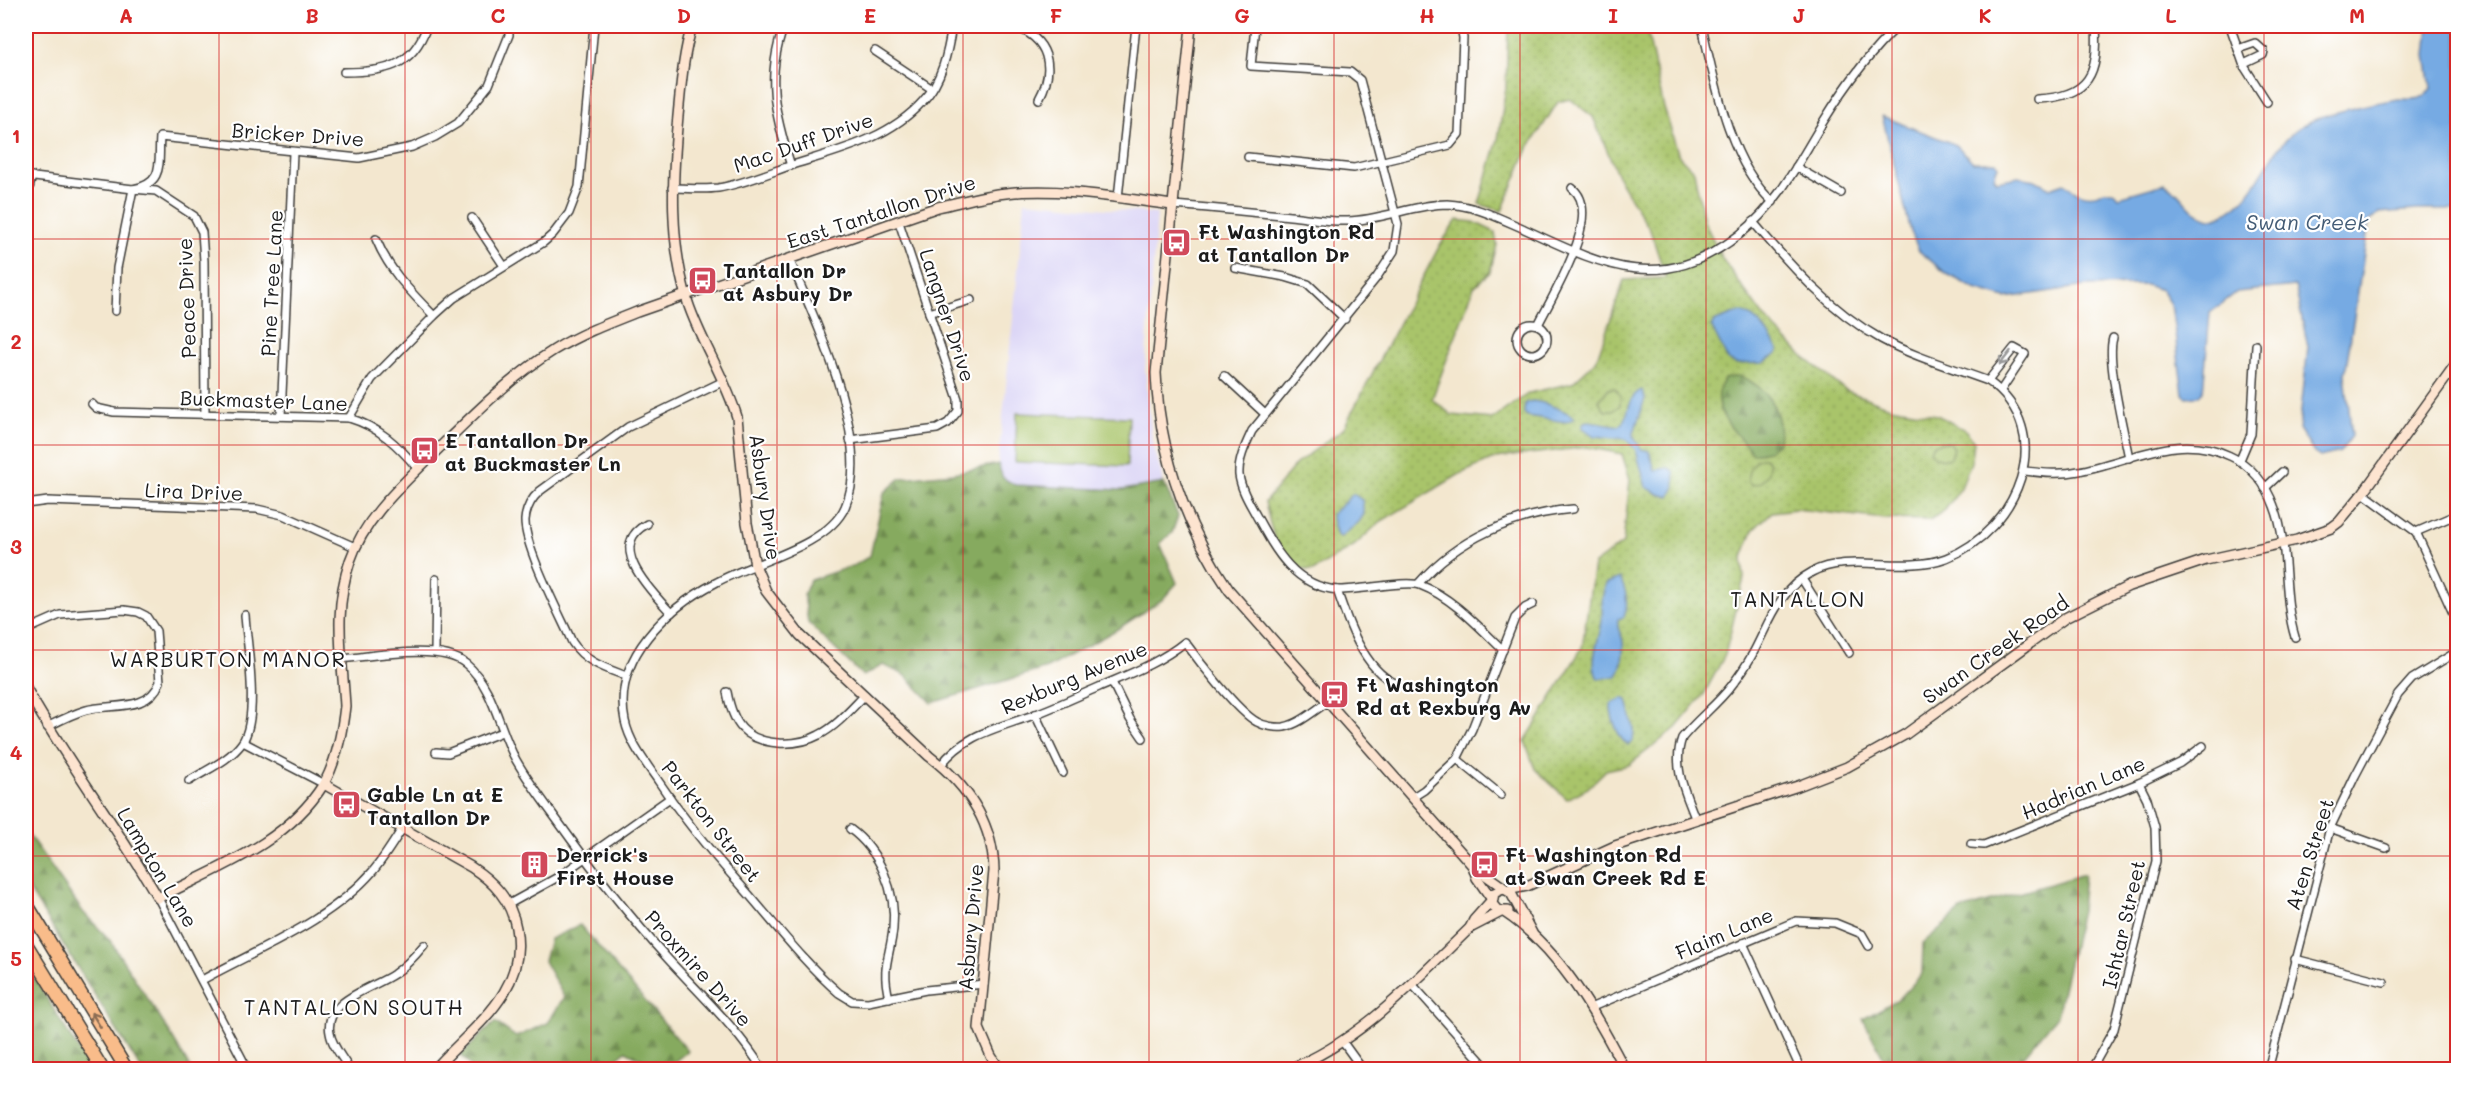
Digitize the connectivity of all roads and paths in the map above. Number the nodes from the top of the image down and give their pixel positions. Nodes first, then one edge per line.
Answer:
1 (427, 26) edge
2 (509, 26) edge
3 (594, 26) edge
4 (692, 26) edge
5 (784, 26) edge
6 (952, 26) edge
7 (1013, 26) edge
8 (1136, 26) edge
9 (1191, 26) edge
10 (1255, 26) edge
11 (1461, 26) edge
12 (1702, 26) edge
13 (1898, 26) edge
14 (2097, 26) edge
15 (2230, 26) edge
16 (2238, 49) junction
17 (875, 51) dead end
18 (2244, 64) junction
19 (344, 72) dead end
20 (932, 89) junction
21 (1039, 99) dead end
22 (2037, 99) dead end
23 (2267, 102) dead end
24 (293, 153) junction
25 (1248, 158) dead end
26 (1381, 163) junction
27 (791, 166) junction
28 (1796, 167) junction
29 (29, 176) edge
30 (672, 188) junction
31 (1572, 188) dead end
32 (133, 189) junction
33 (1841, 193) dead end
34 (1118, 198) junction
35 (26, 201) edge
36 (1773, 202) junction
37 (1172, 205) junction
38 (1396, 215) junction
39 (472, 218) dead end
40 (899, 222) junction
41 (1752, 222) junction
42 (376, 239) dead end
43 (1574, 252) junction
44 (789, 260) junction
45 (504, 266) junction
46 (1235, 268) dead end
47 (686, 295) junction
48 (971, 300) dead end
49 (115, 311) dead end
50 (929, 313) junction
51 (434, 316) junction
52 (1345, 319) junction
53 (1538, 325) junction
54 (2114, 338) dead end
55 (2256, 345) dead end
56 (2457, 360) edge
57 (1224, 376) dead end
58 (724, 381) junction
59 (1988, 381) junction
60 (2001, 390) junction
61 (92, 404) dead end
62 (205, 414) junction
63 (1265, 414) junction
64 (281, 416) junction
65 (349, 418) junction
66 (850, 440) junction
67 (2129, 458) junction
68 (2240, 460) junction
69 (418, 469) junction
70 (2024, 471) junction
71 (2282, 472) dead end
72 (2265, 488) junction
73 (2363, 494) junction
74 (26, 504) edge
75 (1573, 509) dead end
76 (2457, 514) edge
77 (647, 524) dead end
78 (2416, 532) junction
79 (2282, 544) junction
80 (355, 547) junction
81 (755, 565) junction
82 (436, 579) dead end
83 (1802, 579) junction
84 (1418, 584) junction
85 (1337, 590) junction
86 (1533, 604) dead end
87 (671, 613) junction
88 (245, 615) dead end
89 (2457, 624) edge
90 (26, 630) edge
91 (2295, 637) dead end
92 (1503, 650) junction
93 (435, 651) junction
94 (2457, 651) edge
95 (1849, 653) dead end
96 (342, 659) junction
97 (626, 675) junction
98 (1112, 682) junction
99 (1395, 683) dead end
100 (26, 688) edge
101 (727, 692) dead end
102 (865, 695) junction
103 (1329, 701) junction
104 (1035, 714) junction
105 (47, 727) junction
106 (502, 732) junction
107 (1143, 738) dead end
108 (243, 742) junction
109 (2203, 746) dead end
110 (436, 752) dead end
111 (1457, 759) junction
112 (941, 765) junction
113 (1063, 773) dead end
114 (189, 780) dead end
115 (2139, 783) junction
116 (324, 784) junction
117 (1501, 795) dead end
118 (1413, 797) junction
119 (669, 798) junction
120 (1695, 818) junction
121 (2330, 828) junction
122 (402, 829) junction
123 (850, 829) dead end
124 (1971, 844) dead end
125 (2386, 848) dead end
126 (583, 858) junction
127 (1473, 866) junction
128 (1527, 886) junction
129 (1504, 890) junction
130 (158, 898) junction
131 (1491, 900) junction
132 (1514, 900) junction
133 (26, 903) edge
134 (509, 903) junction
135 (1502, 912) junction
136 (1470, 928) junction
137 (1532, 933) junction
138 (1743, 943) junction
139 (26, 944) edge
140 (424, 945) dead end
141 (1869, 946) dead end
142 (2295, 959) junction
143 (202, 980) junction
144 (2384, 982) dead end
145 (984, 984) junction
146 (1412, 984) junction
147 (889, 998) junction
148 (1590, 1008) junction
149 (1342, 1041) junction
150 (102, 1070) edge
151 (127, 1070) edge
152 (248, 1070) edge
153 (350, 1070) edge
154 (434, 1070) edge
155 (763, 1070) edge
156 (1000, 1070) edge
157 (1287, 1070) edge
158 (1363, 1070) edge
159 (1489, 1070) edge
160 (1625, 1070) edge
161 (1801, 1070) edge
162 (2091, 1070) edge
163 (2268, 1070) edge

1 - 19 street
2 - 24 street, Bricker Drive
3 - 45 street
4 - 30 street, Asbury Drive
5 - 27 street
6 - 20 street, Mac Duff Drive
7 - 21 street
8 - 34 street
9 - 37 street
10 - 26 street
11 - 26 street
12 - 36 street
13 - 28 street
14 - 22 street
15 - 16 street
16 - 18 street
16 - 18 street
17 - 20 street
18 - 23 street
20 - 27 street, Mac Duff Drive
24 - 32 street, Bricker Drive
24 - 64 street, Pine Tree Lane
25 - 26 street
26 - 38 street
27 - 30 street, Mac Duff Drive
28 - 33 street
28 - 36 street
29 - 32 street, Peace Drive
29 - 35 street
30 - 47 street, Asbury Drive
31 - 43 street
32 - 49 street
32 - 62 street, Peace Drive
34 - 37 street, East Tantallon Drive
34 - 40 street, East Tantallon Drive
36 - 41 street
37 - 38 street
37 - 103 street
38 - 43 street
38 - 52 street
39 - 45 street
40 - 44 street, East Tantallon Drive
40 - 50 street, Langner Drive
41 - 43 street
41 - 59 street
42 - 51 street
43 - 53 street
44 - 47 street, East Tantallon Drive
44 - 66 street, Parkton Street
45 - 51 street
46 - 52 street
47 - 58 street, Asbury Drive
47 - 69 street, East Tantallon Drive
48 - 50 street
50 - 66 street, Langner Drive
51 - 65 street
52 - 63 street
53 - 53 street
54 - 67 street
55 - 68 street
56 - 73 street, Swan Creek Road
57 - 63 street
58 - 81 street, Asbury Drive
58 - 97 street
59 - 60 street
60 -> 59 street
60 - 70 street
61 - 62 street, Buckmaster Lane
62 - 64 street, Buckmaster Lane
63 - 85 street
64 - 65 street, Buckmaster Lane
65 - 69 street, Buckmaster Lane
66 - 81 street, Parkton Street
67 - 68 street
67 - 70 street
68 - 72 street
69 - 80 street, East Tantallon Drive
70 - 83 street
71 - 72 street
72 - 79 street
73 - 78 street
73 - 79 street, Swan Creek Road
74 - 80 street, Lira Drive
75 - 84 street
76 - 78 street
77 - 87 street
78 - 89 street
79 - 91 street
79 - 120 street, Swan Creek Road
80 - 96 street, East Tantallon Drive
81 - 87 street, Parkton Street
81 - 102 street, Asbury Drive
82 - 93 street
83 - 95 street
83 - 120 street
84 - 85 street
84 - 92 street
85 - 99 street
86 - 92 street
87 - 97 street, Parkton Street
88 - 108 street
90 - 105 street
92 - 111 street
93 - 96 street, Proxmire Drive
93 - 106 street, Proxmire Drive
94 - 121 street, Aten Street
96 - 116 street, East Tantallon Drive
97 - 119 street, Parkton Street
98 - 103 street, Rexburg Avenue
98 - 104 street, Rexburg Avenue
98 - 107 street
100 - 105 street, Lampton Lane
101 - 102 street
102 - 112 street, Asbury Drive
103 - 118 street
104 - 112 street, Rexburg Avenue
104 - 113 street
105 - 130 street, Lampton Lane
106 - 110 street
106 - 126 street, Proxmire Drive
108 - 114 street
108 - 116 street
109 - 115 street, Hadrian Lane
111 - 117 street
111 - 118 street
112 - 145 street, Asbury Drive
115 - 124 street, Hadrian Lane
115 - 162 street, Ishtar Street
116 - 122 street
116 - 130 street, East Tantallon Drive
118 - 127 street
119 - 126 street
119 - 147 street, Parkton Street
120 - 128 street, Swan Creek Road
121 - 125 street
121 - 142 street, Aten Street
122 - 134 street
122 - 143 street
123 - 147 street
126 - 134 street
126 - 155 street, Proxmire Drive
127 - 129 street
127 - 131 street
128 - 129 street, Swan Creek Road
128 - 132 street, Swan Creek Road
129 - 131 street
129 - 132 street
130 - 143 street, Lampton Lane
131 - 135 street
131 - 136 street
132 - 135 street
132 - 137 street
151 -> 133 highway
134 - 154 street
135 - 136 street
135 - 137 street
136 - 146 street
137 - 148 street
138 - 141 street, Flaim Lane
138 - 148 street, Flaim Lane
138 - 161 street
139 - 150 highway
140 - 153 street
142 - 144 street
142 - 163 street, Aten Street
143 - 152 street, Lampton Lane
145 - 147 street, Parkton Street
145 - 156 street, Asbury Drive
146 - 149 street
146 - 159 street
148 - 160 street
149 - 157 street
149 - 158 street

